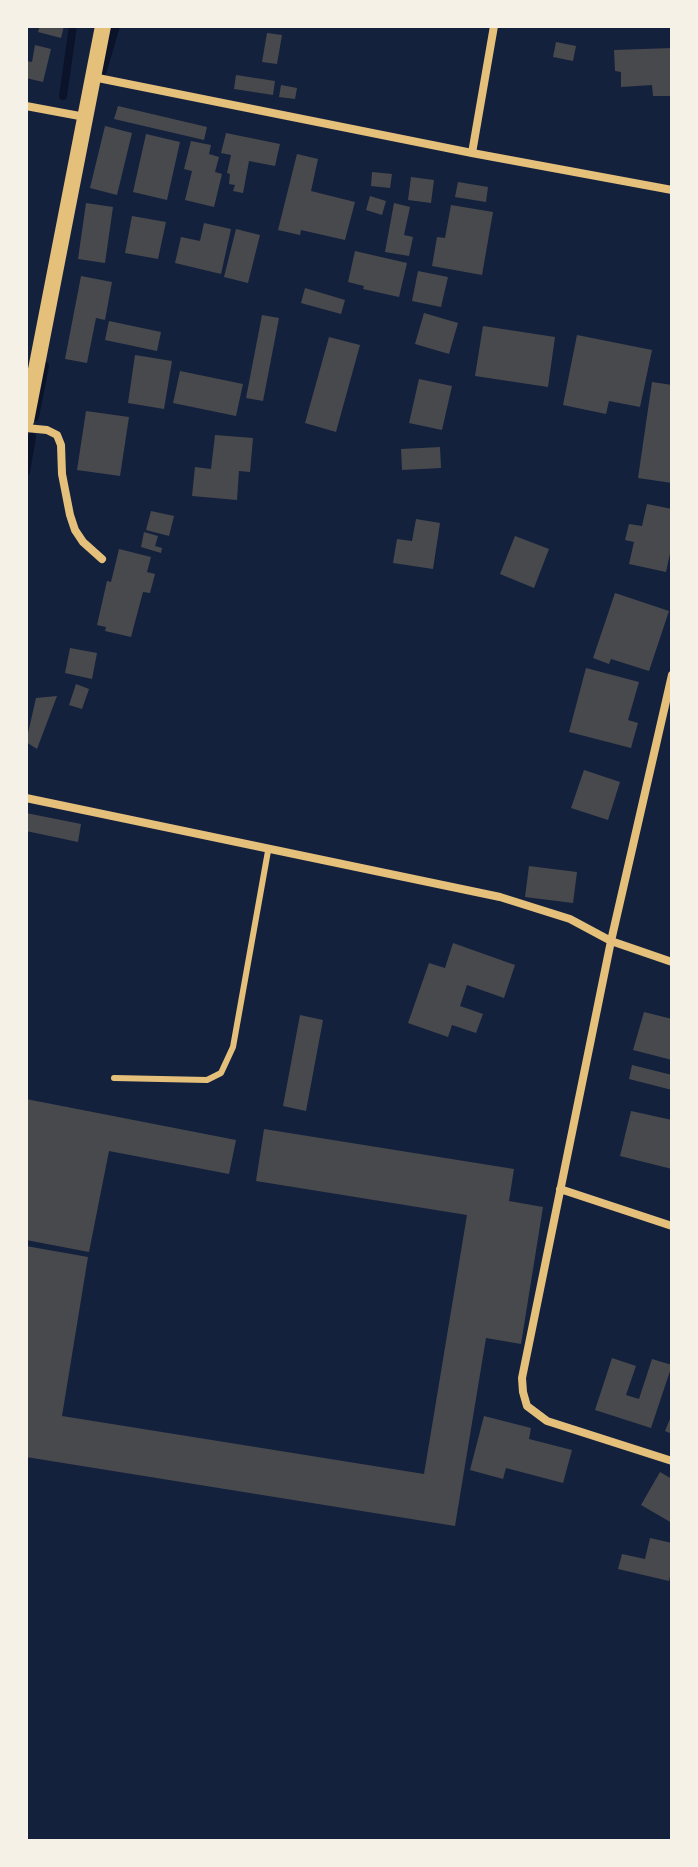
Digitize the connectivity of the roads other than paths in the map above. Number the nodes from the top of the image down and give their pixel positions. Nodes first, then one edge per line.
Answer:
1 (103, 26) edge
2 (494, 26) edge
3 (93, 77) junction
4 (26, 106) edge
5 (85, 117) junction
6 (472, 153) junction
7 (672, 190) edge
8 (26, 421) edge
9 (26, 428) edge
10 (102, 559) dead end
11 (672, 675) edge
12 (670, 696) edge
13 (26, 798) edge
14 (268, 851) junction
15 (611, 941) junction
16 (672, 962) edge
17 (114, 1078) dead end
18 (560, 1189) junction
19 (672, 1226) edge
20 (672, 1461) edge

1 - 3 main road
2 - 6 street
3 - 5 main road
3 - 6 street
4 - 5 street
5 - 8 main road
6 - 7 street
9 - 10 street
11 - 12 street
12 - 15 street
13 - 14 street
14 - 15 street
14 - 17 lane
15 - 16 street
15 - 18 street
18 - 19 street
18 - 20 street

